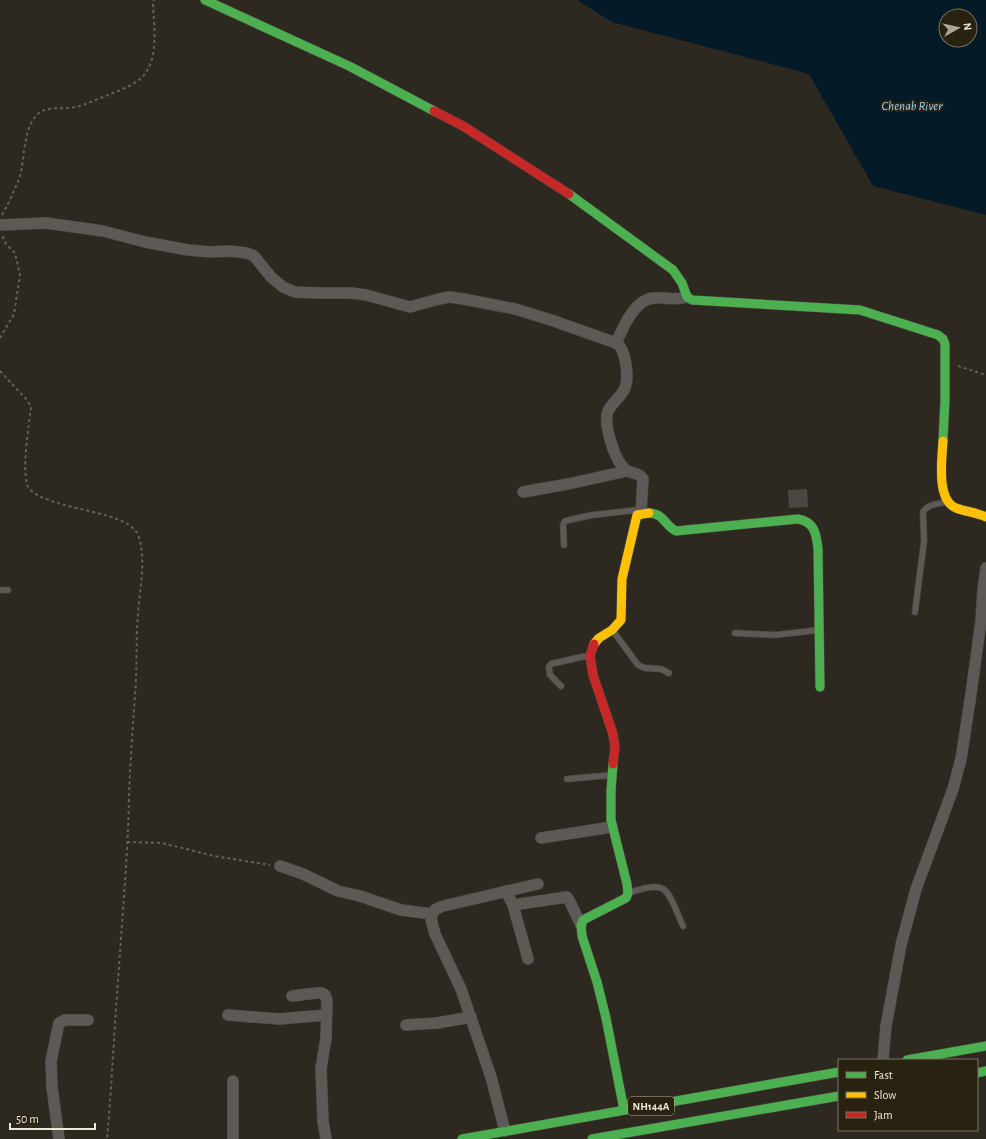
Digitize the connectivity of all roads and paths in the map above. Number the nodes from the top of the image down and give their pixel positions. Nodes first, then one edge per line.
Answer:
1 (154, 0) edge
2 (205, 0) edge
3 (0, 218) edge
4 (1, 230) edge
5 (687, 297) junction
6 (0, 338) edge
7 (616, 343) junction
8 (945, 362) junction
9 (0, 371) edge
10 (986, 374) edge
11 (626, 471) junction
12 (523, 492) dead end
13 (947, 502) junction
14 (641, 511) junction
15 (986, 517) edge
16 (564, 545) dead end
17 (986, 568) edge
18 (0, 590) edge
19 (8, 590) dead end
20 (915, 612) dead end
21 (612, 630) junction
22 (820, 630) junction
23 (735, 633) dead end
24 (590, 656) junction
25 (669, 673) dead end
26 (561, 686) dead end
27 (820, 687) dead end
28 (613, 775) junction
29 (567, 779) dead end
30 (612, 827) junction
31 (541, 838) dead end
32 (127, 842) junction
33 (280, 866) joint
34 (538, 884) dead end
35 (506, 890) junction
36 (628, 893) junction
37 (513, 905) junction
38 (432, 914) junction
39 (581, 925) junction
40 (683, 926) dead end
41 (528, 959) dead end
42 (292, 996) dead end
43 (228, 1015) dead end
44 (326, 1015) junction
45 (471, 1017) junction
46 (88, 1020) dead end
47 (406, 1025) dead end
48 (986, 1046) edge
49 (883, 1059) edge
50 (913, 1059) edge
51 (838, 1072) edge
52 (233, 1081) dead end
53 (838, 1096) edge
54 (624, 1110) junction
55 (505, 1132) junction
56 (59, 1139) edge
57 (107, 1139) edge
58 (233, 1139) edge
59 (326, 1139) edge
60 (462, 1139) edge
61 (592, 1139) edge

1 - 3 path
2 - 5 main road
4 - 6 path
4 - 7 street
5 - 7 street
5 - 8 main road
7 - 11 street
8 - 10 path
8 - 13 main road
9 - 32 path
11 - 12 street
11 - 14 street
13 - 15 main road
13 - 20 lane
14 - 16 lane
14 - 21 main road
14 - 22 main road
17 - 49 street
18 - 19 lane
21 - 24 main road
21 - 25 lane
22 - 23 lane
22 - 27 main road
24 - 26 lane
24 - 28 main road
28 - 29 lane
28 - 30 main road
30 - 31 street
30 - 36 main road
32 - 33 path
32 - 57 path
33 - 38 street
34 - 35 street
35 - 37 street
35 - 38 street
36 - 39 main road
36 - 40 lane
37 - 39 street
37 - 41 street
38 - 45 street
39 - 54 main road
42 - 44 street
43 - 44 street
44 - 59 street
45 - 47 street
45 - 55 street
46 - 56 street
48 - 50 main road
51 - 54 main road, NH144A
52 - 58 street
53 - 61 main road, NH144A
54 - 55 main road, NH144A
55 - 60 main road, NH144A

